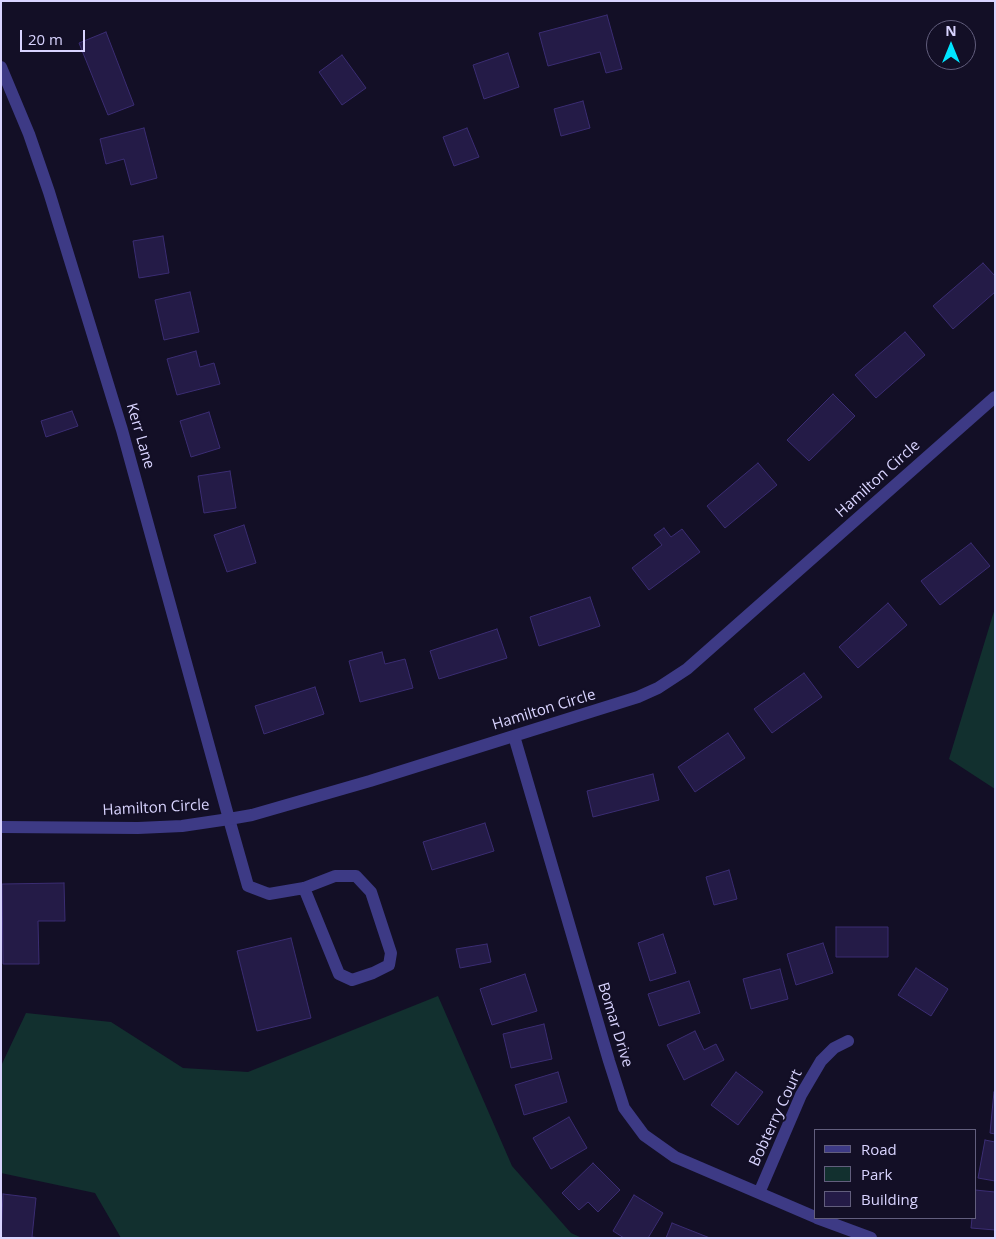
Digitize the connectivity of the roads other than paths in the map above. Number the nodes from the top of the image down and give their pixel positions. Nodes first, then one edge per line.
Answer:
1 (1, 67) edge
2 (995, 397) edge
3 (514, 736) junction
4 (230, 819) junction
5 (1, 827) edge
6 (304, 888) junction
7 (848, 1041) dead end
8 (759, 1193) junction
9 (814, 1216) edge
10 (821, 1219) edge
11 (871, 1238) edge

1 - 4 street, Kerr Lane
2 - 3 street, Hamilton Circle
3 - 4 street, Hamilton Circle
3 - 8 street, Bomar Drive
4 - 5 street, Hamilton Circle
4 - 6 street, Kerr Lane
6 - 6 street
7 - 8 street, Bobterry Court
8 - 9 street, Bomar Drive
10 - 11 street, Bomar Drive

